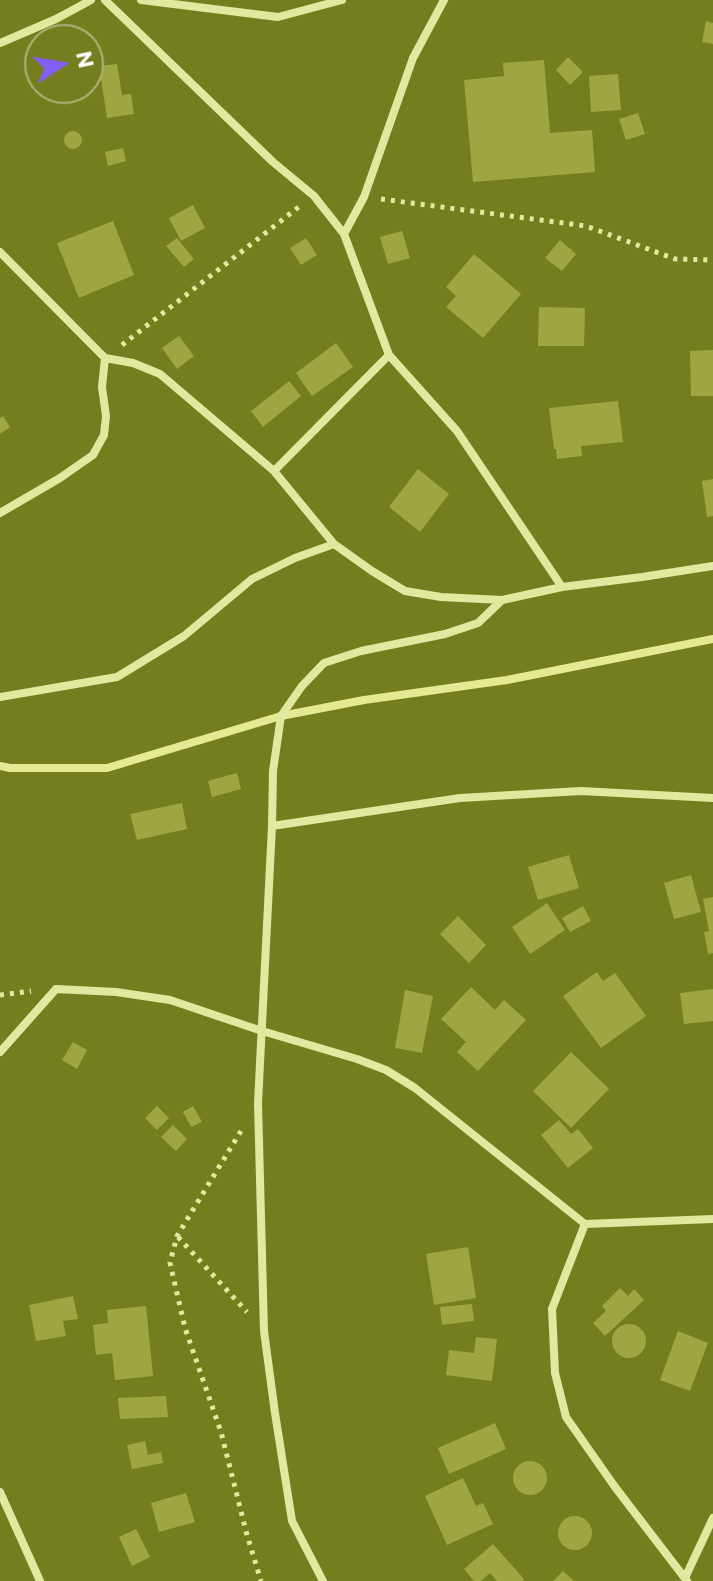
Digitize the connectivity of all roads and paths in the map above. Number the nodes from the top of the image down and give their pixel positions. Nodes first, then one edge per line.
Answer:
1 (91, 0) edge
2 (105, 0) edge
3 (141, 0) edge
4 (342, 0) edge
5 (444, 0) edge
6 (0, 43) edge
7 (314, 196) junction
8 (364, 197) junction
9 (344, 234) junction
10 (0, 252) edge
11 (713, 260) edge
12 (389, 355) junction
13 (105, 358) junction
14 (274, 471) junction
15 (0, 513) edge
16 (334, 544) junction
17 (713, 566) edge
18 (562, 587) junction
19 (502, 600) junction
20 (0, 697) edge
21 (713, 798) edge
22 (272, 826) junction
23 (262, 1031) junction
24 (0, 1052) edge
25 (258, 1103) junction
26 (713, 1219) edge
27 (585, 1224) junction
28 (177, 1236) junction
29 (264, 1331) junction
30 (0, 1492) edge
31 (713, 1518) edge
32 (686, 1580) edge
33 (40, 1581) edge
34 (261, 1581) edge
35 (323, 1581) edge

1 - 6 street
2 - 7 street
3 - 4 street
5 - 8 street
7 - 9 street
7 - 13 path
8 - 9 street
8 - 11 path
9 - 12 street
10 - 13 street
12 - 14 street
12 - 18 street
13 - 14 street
13 - 15 street
14 - 16 street
16 - 19 street
16 - 20 street
17 - 18 street
18 - 19 street
19 - 22 street
21 - 22 street
22 - 23 street
23 - 24 street
23 - 25 street
23 - 27 street
25 - 28 path
25 - 29 street
26 - 27 street
27 - 32 street
28 - 29 path
28 - 34 path
29 - 35 street
30 - 33 street
31 - 32 street

